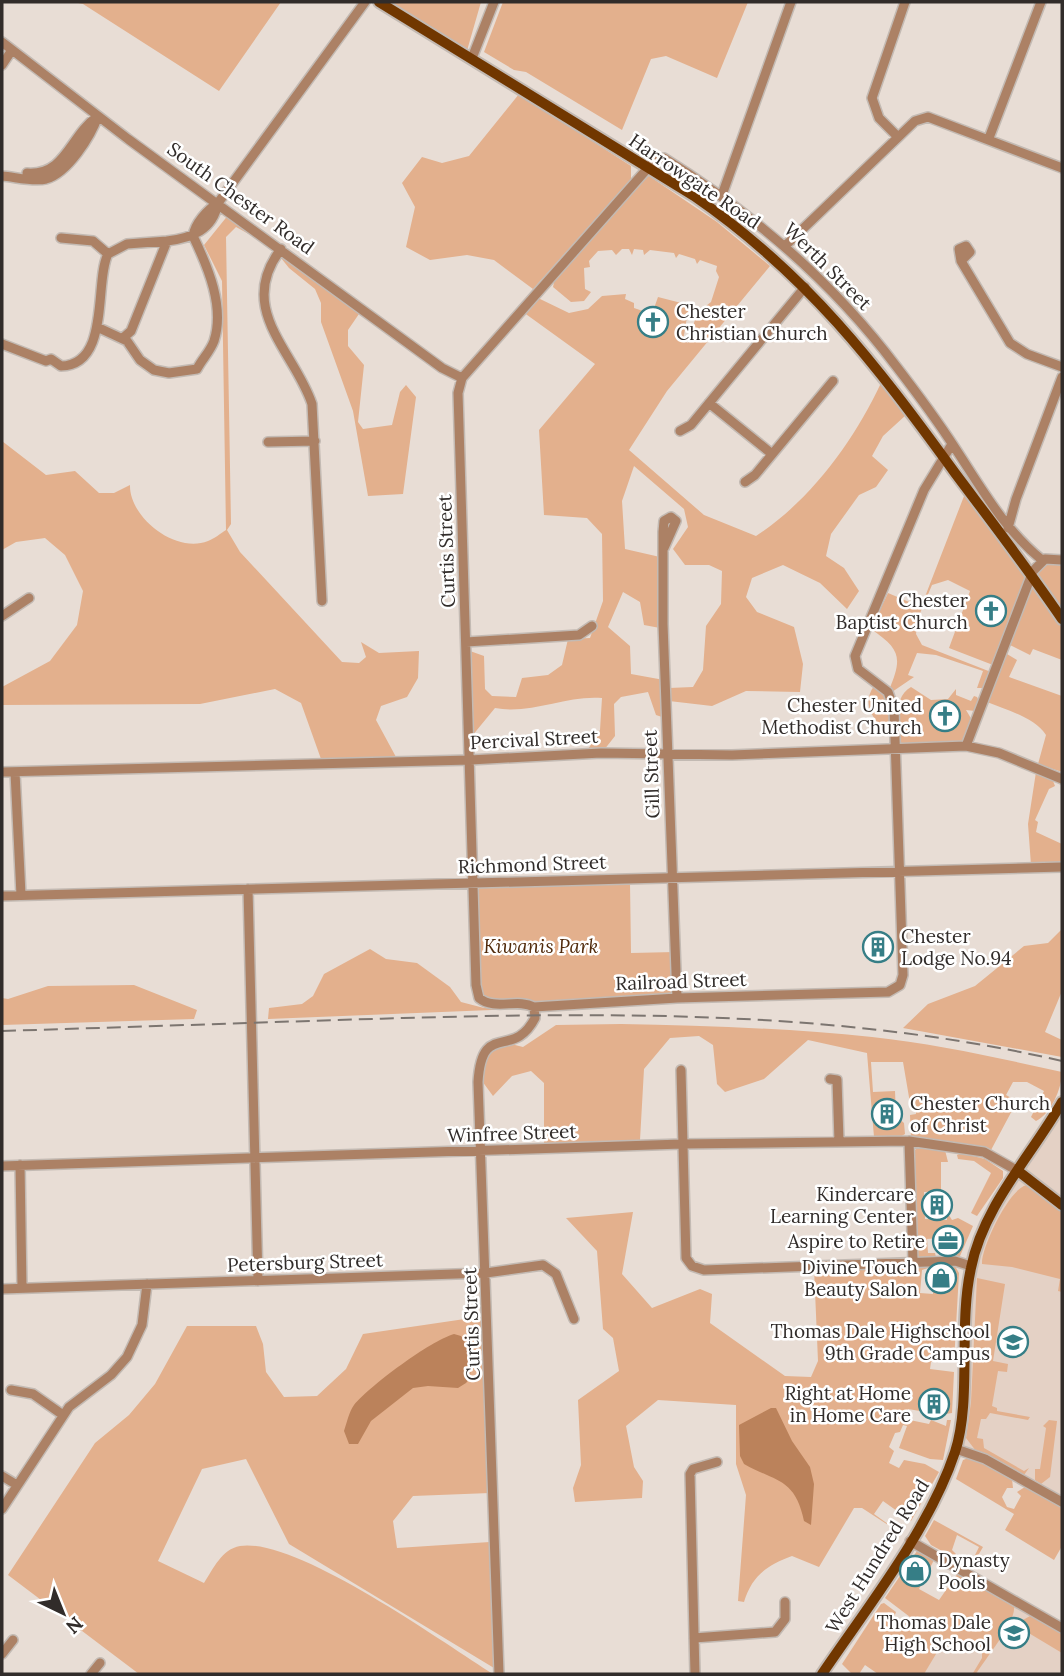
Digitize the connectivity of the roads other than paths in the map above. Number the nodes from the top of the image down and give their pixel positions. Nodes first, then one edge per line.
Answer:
1 (365, 2) edge
2 (379, 2) edge
3 (494, 2) edge
4 (792, 2) edge
5 (905, 2) edge
6 (1041, 2) edge
7 (2, 43) edge
8 (12, 50) junction
9 (472, 58) junction
10 (2, 65) edge
11 (98, 116) junction
12 (898, 137) junction
13 (989, 138) junction
14 (646, 167) junction
15 (1062, 168) edge
16 (2, 170) edge
17 (2, 176) edge
18 (722, 195) junction
19 (219, 203) junction
20 (193, 236) junction
21 (61, 238) dead end
22 (167, 241) junction
23 (785, 246) junction
24 (281, 249) junction
25 (108, 254) junction
26 (961, 261) dead end
27 (805, 287) junction
28 (97, 327) junction
29 (123, 338) junction
30 (2, 344) edge
31 (1062, 367) edge
32 (1062, 377) edge
33 (462, 379) junction
34 (833, 382) dead end
35 (709, 402) junction
36 (680, 431) dead end
37 (316, 441) junction
38 (268, 442) dead end
39 (952, 443) junction
40 (772, 454) junction
41 (943, 455) junction
42 (745, 482) dead end
43 (1008, 528) junction
44 (664, 548) dead end
45 (1042, 560) junction
46 (1062, 560) edge
47 (1031, 576) junction
48 (29, 598) dead end
49 (322, 601) dead end
50 (2, 616) edge
51 (1062, 619) edge
52 (592, 626) dead end
53 (466, 642) junction
54 (966, 746) junction
55 (896, 749) junction
56 (669, 754) junction
57 (470, 760) junction
58 (2, 772) edge
59 (15, 772) junction
60 (1062, 779) edge
61 (1062, 867) edge
62 (900, 872) junction
63 (672, 877) junction
64 (474, 883) junction
65 (248, 889) junction
66 (2, 895) edge
67 (21, 895) junction
68 (677, 998) junction
69 (483, 1001) joint
70 (534, 1007) junction
71 (681, 1070) dead end
72 (830, 1079) dead end
73 (1062, 1101) edge
74 (839, 1141) junction
75 (909, 1141) junction
76 (682, 1144) junction
77 (482, 1152) junction
78 (256, 1158) junction
79 (20, 1165) junction
80 (2, 1166) edge
81 (1018, 1171) junction
82 (1062, 1205) edge
83 (913, 1261) junction
84 (971, 1266) junction
85 (486, 1273) junction
86 (258, 1281) junction
87 (146, 1284) junction
88 (22, 1288) junction
89 (2, 1289) edge
90 (574, 1319) dead end
91 (11, 1390) dead end
92 (63, 1415) junction
93 (956, 1449) junction
94 (717, 1462) dead end
95 (2, 1476) edge
96 (17, 1485) junction
97 (1062, 1502) edge
98 (2, 1509) edge
99 (910, 1541) junction
100 (785, 1602) dead end
101 (1062, 1628) edge
102 (694, 1638) junction
103 (13, 1640) dead end
104 (2, 1654) edge
105 (100, 1663) dead end
106 (91, 1674) edge
107 (499, 1674) edge
108 (695, 1674) edge
109 (822, 1674) edge

1 - 19 street
2 - 9 main road, Harrowgate Road
3 - 9 street
4 - 18 street
5 - 12 street
6 - 13 street
7 - 8 street, South Chester Road
8 - 10 street
8 - 11 street, South Chester Road
9 - 14 main road, Harrowgate Road
11 - 16 street
11 - 17 street
11 - 19 street, South Chester Road
12 - 13 street
12 - 23 street
13 - 15 street
14 - 18 street, Werth Street
14 - 27 main road, Harrowgate Road
14 - 33 street
18 - 23 street, Werth Street
19 - 20 street
19 - 24 street, South Chester Road
20 - 22 street
20 - 29 street
21 - 25 street
22 - 25 street
22 - 29 street
23 - 39 street, Werth Street
24 - 33 street, South Chester Road
24 - 37 street
25 - 28 street
26 - 31 street
27 - 35 street
27 - 41 main road, Harrowgate Road
28 - 29 street
28 - 30 street
32 - 43 street
33 - 53 street, Curtis Street
34 - 40 street
35 - 36 street
35 - 40 street
37 - 38 street
37 - 49 street
39 - 41 street
39 - 43 street, Werth Street
40 - 42 street
41 - 47 main road, Harrowgate Road
41 - 55 street
43 - 45 street, Werth Street
44 - 56 street, Gill Street
45 - 46 street
45 - 47 street
47 - 51 main road, Harrowgate Road
47 - 54 street
48 - 50 street
52 - 53 street
53 - 57 street, Curtis Street
54 - 55 street, Percival Street
54 - 60 street, Percival Street
55 - 56 street, Percival Street
55 - 62 street
56 - 57 street, Percival Street
56 - 63 street, Gill Street
57 - 59 street, Percival Street
57 - 64 street, Curtis Street
58 - 59 street, Percival Street
59 - 67 street
61 - 62 street, Richmond Street
62 - 63 street, Richmond Street
62 - 68 street, Railroad Street
63 - 64 street, Richmond Street
63 - 68 street, Gill Street
64 - 65 street, Richmond Street
64 - 69 street, Curtis Street
65 - 67 street, Richmond Street
65 - 78 street
66 - 67 street, Richmond Street
68 - 70 street, Railroad Street
69 - 70 street, Railroad Street
70 - 77 street, Curtis Street
71 - 76 street
72 - 74 street
73 - 81 main road, West Hundred Road
74 - 75 street, Winfree Street
74 - 76 street, Winfree Street
75 - 81 street, Winfree Street
75 - 83 street
76 - 77 street, Winfree Street
76 - 83 street
77 - 78 street, Winfree Street
77 - 85 street, Curtis Street
78 - 79 street, Winfree Street
78 - 86 street
79 - 80 street, Winfree Street
79 - 88 street
81 - 82 main road
81 - 84 main road, West Hundred Road
83 - 84 street
84 - 93 main road, West Hundred Road
85 - 86 street, Petersburg Street
85 - 90 street, Petersburg Street
85 - 107 street, Curtis Street
86 - 87 street, Petersburg Street
87 - 88 street, Petersburg Street
87 - 92 street
88 - 89 street, Petersburg Street
91 - 92 street
92 - 96 street
93 - 97 street
93 - 99 main road, West Hundred Road
94 - 102 street
95 - 96 street
96 - 98 street
99 - 101 street
99 - 109 main road, West Hundred Road
100 - 102 street
102 - 108 street
103 - 104 street
105 - 106 street

